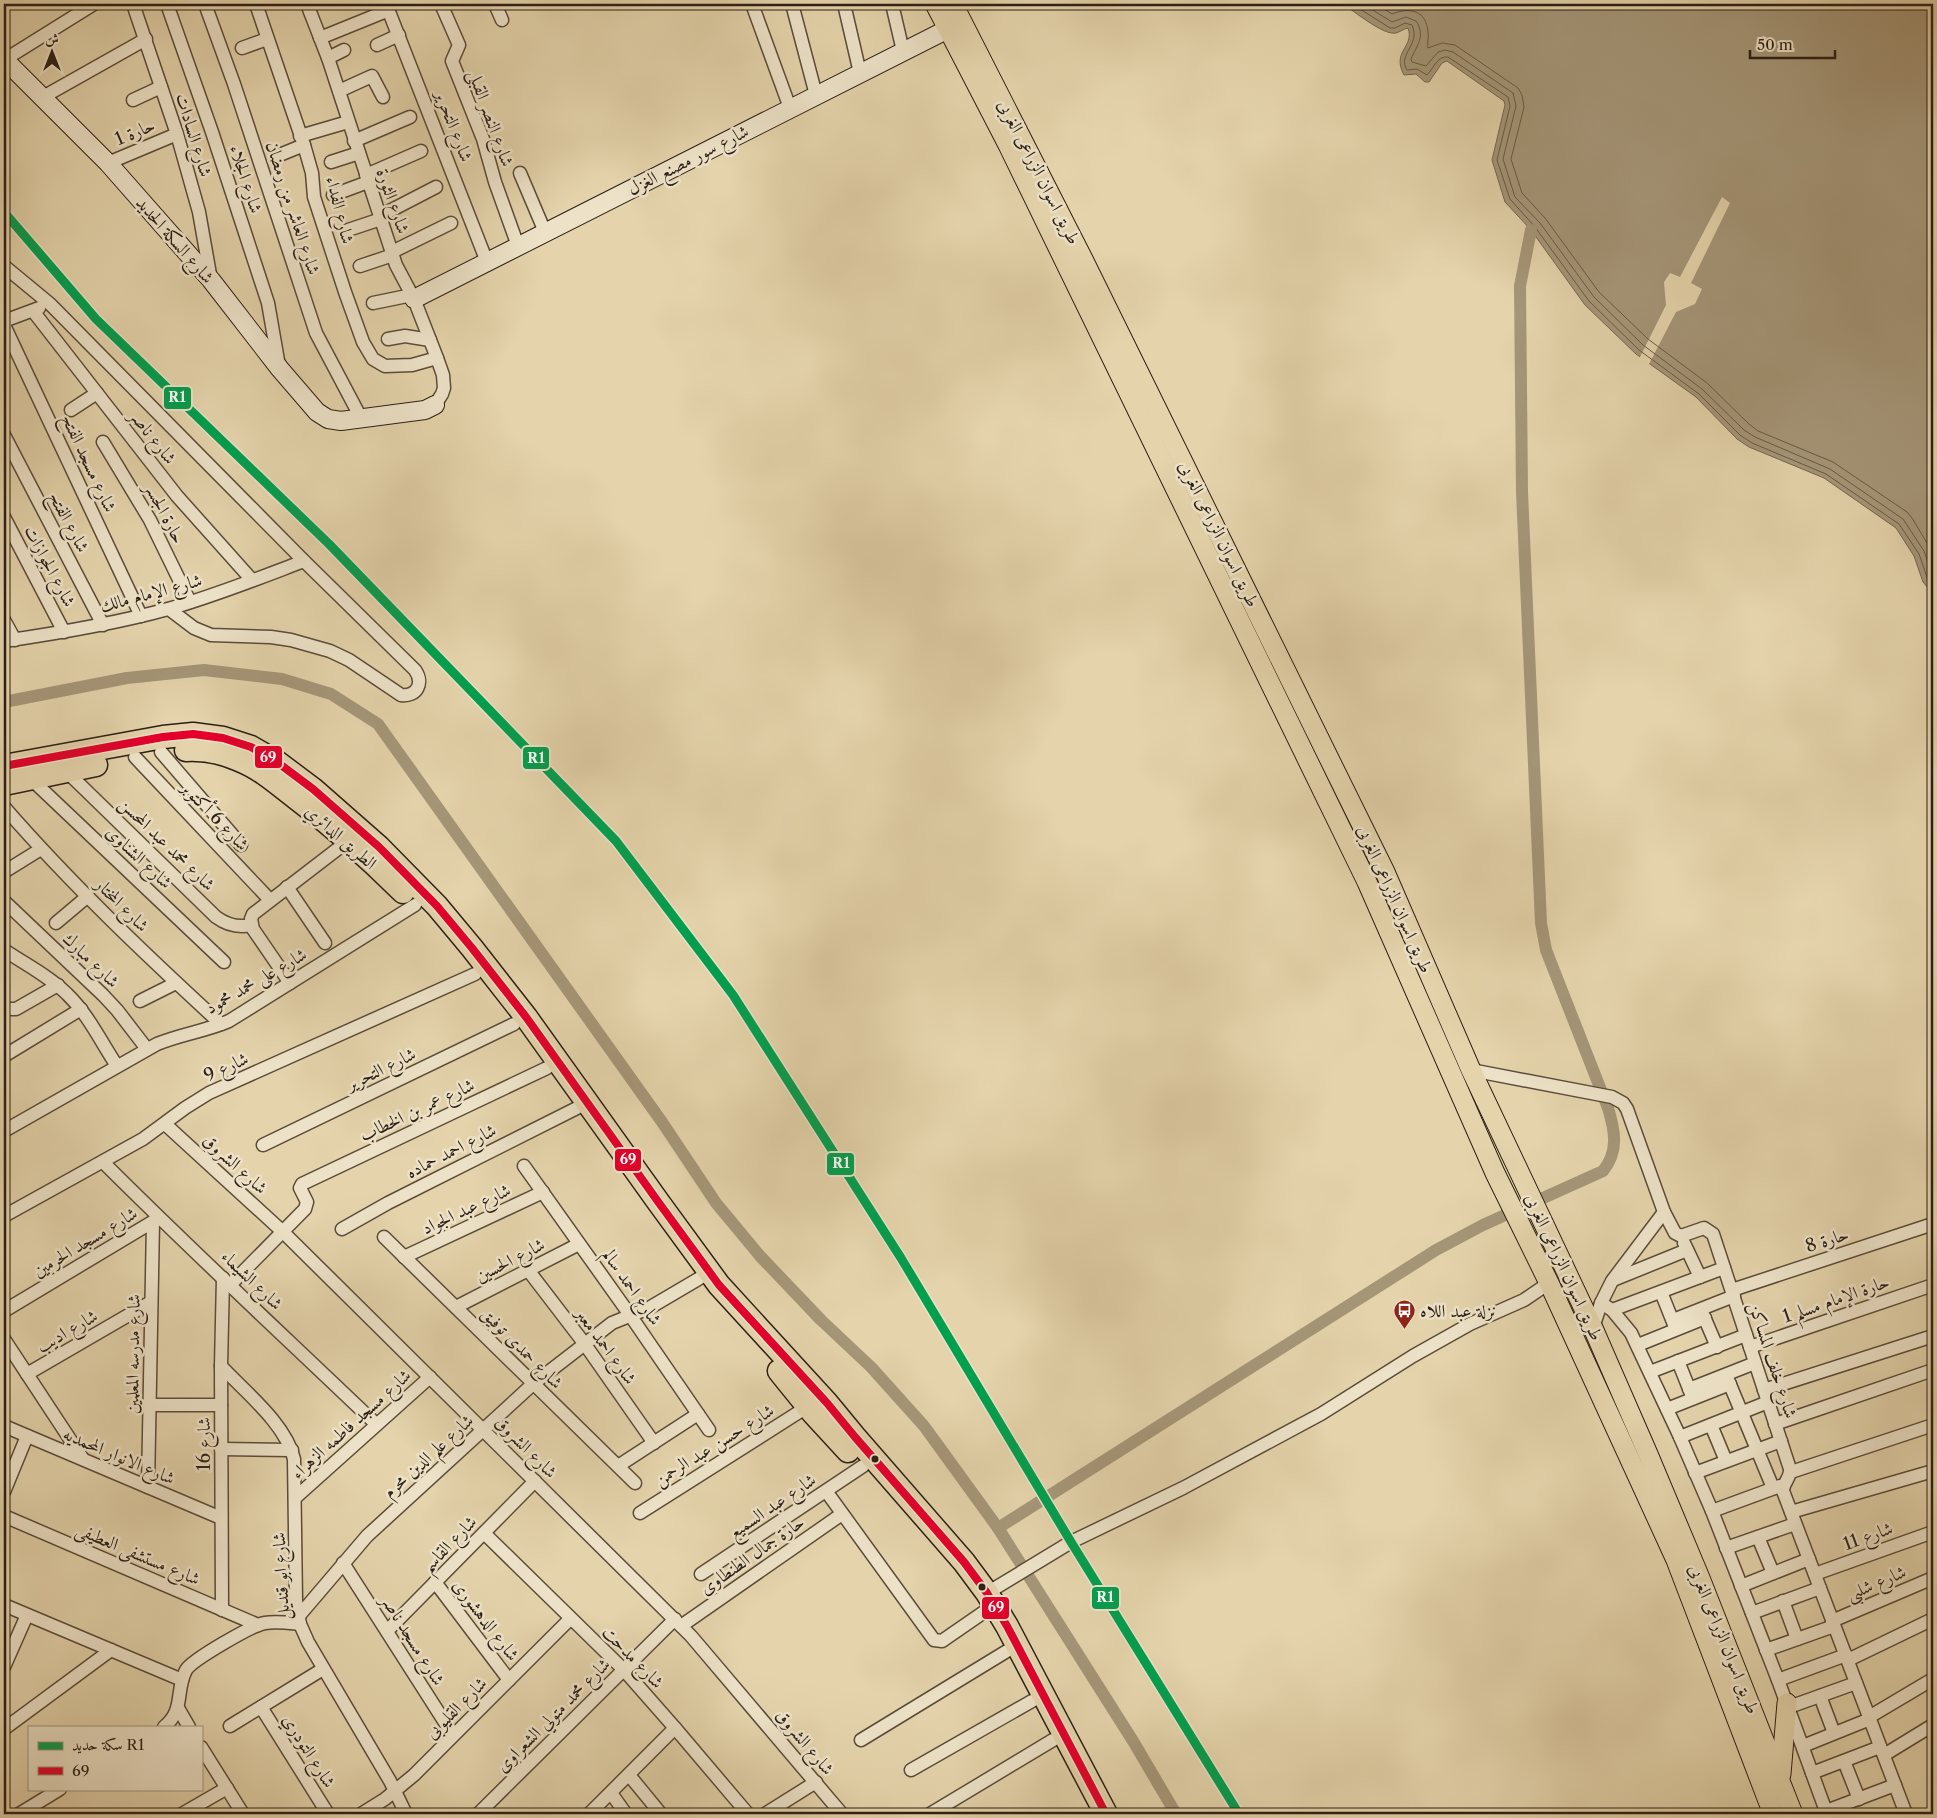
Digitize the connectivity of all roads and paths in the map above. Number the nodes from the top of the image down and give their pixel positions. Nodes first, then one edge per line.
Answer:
1 (94, 4) edge
2 (133, 4) edge
3 (167, 4) edge
4 (205, 4) edge
5 (256, 4) edge
6 (310, 4) edge
7 (440, 4) edge
8 (495, 4) edge
9 (752, 4) edge
10 (792, 4) edge
11 (844, 4) edge
12 (892, 4) edge
13 (935, 4) edge
14 (953, 4) edge
15 (387, 7) edge
16 (502, 20) dead end
17 (955, 25) junction
18 (399, 35) junction
19 (320, 38) junction
20 (146, 39) junction
21 (267, 39) junction
22 (377, 45) dead end
23 (242, 48) dead end
24 (344, 50) dead end
25 (903, 51) junction
26 (328, 58) junction
27 (4, 59) edge
28 (860, 73) junction
29 (161, 87) junction
30 (339, 91) junction
31 (816, 95) junction
32 (42, 97) junction
33 (383, 97) dead end
34 (134, 100) dead end
35 (790, 108) junction
36 (410, 117) dead end
37 (348, 122) junction
38 (176, 134) junction
39 (302, 140) junction
40 (357, 147) junction
41 (422, 151) dead end
42 (277, 156) dead end
43 (331, 162) dead end
44 (108, 163) junction
45 (520, 173) dead end
46 (367, 179) junction
47 (436, 187) dead end
48 (333, 195) dead end
49 (380, 218) junction
50 (451, 223) dead end
51 (348, 230) dead end
52 (545, 232) junction
53 (518, 246) junction
54 (392, 254) junction
55 (1084, 259) junction
56 (488, 262) junction
57 (4, 266) edge
58 (360, 266) dead end
59 (1067, 268) junction
60 (211, 280) junction
61 (413, 297) junction
62 (373, 303) dead end
63 (50, 304) junction
64 (33, 311) junction
65 (4, 323) edge
66 (388, 338) dead end
67 (430, 340) junction
68 (438, 358) junction
69 (280, 369) junction
70 (97, 393) junction
71 (435, 405) joint
72 (70, 410) dead end
73 (361, 418) junction
74 (4, 435) edge
75 (103, 442) dead end
76 (4, 517) edge
77 (304, 561) junction
78 (252, 580) junction
79 (190, 602) junction
80 (170, 609) junction
81 (141, 616) junction
82 (4, 620) edge
83 (103, 625) junction
84 (64, 632) junction
85 (9, 640) edge
86 (161, 752) junction
87 (135, 757) junction
88 (4, 766) edge
89 (66, 770) junction
90 (30, 778) junction
91 (4, 784) edge
92 (4, 807) edge
93 (348, 841) junction
94 (241, 845) dead end
95 (41, 849) junction
96 (4, 872) edge
97 (1385, 872) junction
98 (1366, 882) junction
99 (287, 887) junction
100 (88, 896) junction
101 (270, 900) junction
102 (4, 901) edge
103 (415, 904) junction
104 (56, 923) dead end
105 (251, 925) junction
106 (325, 943) dead end
107 (4, 950) edge
108 (224, 962) dead end
109 (475, 974) junction
110 (176, 983) junction
111 (290, 983) junction
112 (58, 985) junction
113 (140, 1001) dead end
114 (4, 1009) edge
115 (81, 1009) junction
116 (221, 1024) junction
117 (514, 1024) junction
118 (147, 1049) junction
119 (4, 1056) edge
120 (117, 1066) junction
121 (547, 1068) junction
122 (1471, 1070) junction
123 (577, 1108) junction
124 (165, 1124) junction
125 (4, 1132) edge
126 (263, 1145) dead end
127 (103, 1162) junction
128 (524, 1166) dead end
129 (543, 1192) junction
130 (1664, 1212) junction
131 (4, 1216) edge
132 (156, 1220) junction
133 (1933, 1224) edge
134 (342, 1229) dead end
135 (283, 1232) junction
136 (1681, 1236) junction
137 (384, 1237) dead end
138 (580, 1244) junction
139 (1687, 1250) junction
140 (404, 1257) junction
141 (1724, 1268) junction
142 (528, 1270) junction
143 (1700, 1277) junction
144 (700, 1278) junction
145 (227, 1281) junction
146 (1612, 1281) junction
147 (1549, 1282) junction
148 (1933, 1285) edge
149 (1661, 1292) junction
150 (1733, 1293) junction
151 (151, 1302) junction
152 (1601, 1303) junction
153 (456, 1307) junction
154 (1612, 1310) junction
155 (4, 1311) edge
156 (1703, 1314) junction
157 (630, 1315) junction
158 (1675, 1325) junction
159 (1593, 1328) junction
160 (1933, 1336) edge
161 (4, 1339) edge
162 (1748, 1341) junction
163 (584, 1343) junction
164 (1638, 1345) junction
165 (1717, 1346) junction
166 (1678, 1361) junction
167 (1756, 1363) junction
168 (221, 1366) junction
169 (1933, 1370) edge
170 (1650, 1372) junction
171 (27, 1374) junction
172 (430, 1377) junction
173 (1728, 1380) junction
174 (533, 1384) junction
175 (1691, 1394) junction
176 (1766, 1396) junction
177 (808, 1399) junction
178 (150, 1405) junction
179 (221, 1405) junction
180 (1667, 1409) junction
181 (1742, 1412) junction
182 (698, 1414) junction
183 (831, 1420) junction
184 (376, 1424) junction
185 (1775, 1424) junction
186 (1711, 1425) junction
187 (1933, 1425) edge
188 (4, 1426) edge
189 (483, 1430) junction
190 (709, 1430) dead end
191 (27, 1436) junction
192 (1680, 1437) junction
193 (1781, 1441) junction
194 (654, 1443) junction
195 (221, 1449) junction
196 (292, 1450) junction
197 (1757, 1450) junction
198 (83, 1459) junction
199 (1726, 1461) junction
200 (618, 1466) junction
201 (863, 1466) junction
202 (1933, 1470) edge
203 (1790, 1472) junction
204 (1695, 1473) junction
205 (535, 1481) junction
206 (636, 1483) dead end
207 (1779, 1486) junction
208 (148, 1487) junction
209 (826, 1490) junction
210 (4, 1492) edge
211 (295, 1498) junction
212 (1712, 1511) junction
213 (640, 1513) dead end
214 (842, 1514) junction
215 (4, 1516) edge
216 (222, 1518) junction
217 (1793, 1518) junction
218 (1933, 1532) edge
219 (484, 1533) junction
220 (1758, 1536) junction
221 (1726, 1548) junction
222 (1809, 1559) junction
223 (344, 1563) junction
224 (1773, 1573) junction
225 (701, 1574) dead end
226 (1814, 1574) junction
227 (1933, 1578) edge
228 (436, 1582) junction
229 (1741, 1586) junction
230 (1820, 1588) junction
231 (992, 1596) junction
232 (1784, 1601) junction
233 (4, 1605) edge
234 (222, 1610) junction
235 (1752, 1613) junction
236 (27, 1615) junction
237 (570, 1619) junction
238 (1933, 1619) edge
239 (299, 1621) junction
240 (678, 1623) junction
241 (1833, 1623) junction
242 (258, 1625) junction
243 (387, 1632) junction
244 (1797, 1639) junction
245 (111, 1650) junction
246 (1766, 1650) junction
247 (1007, 1651) junction
248 (1847, 1658) junction
249 (4, 1667) edge
250 (323, 1669) junction
251 (624, 1670) junction
252 (1933, 1679) edge
253 (182, 1680) junction
254 (509, 1680) junction
255 (1778, 1680) junction
256 (1856, 1683) junction
257 (1820, 1696) junction
258 (1032, 1701) junction
259 (1788, 1705) junction
260 (261, 1707) junction
261 (178, 1708) junction
262 (1869, 1718) junction
263 (1933, 1725) edge
264 (165, 1726) edge
265 (188, 1726) edge
266 (230, 1726) dead end
267 (676, 1728) junction
268 (4, 1729) edge
269 (1834, 1733) junction
270 (453, 1736) junction
271 (861, 1740) dead end
272 (1053, 1740) junction
273 (1802, 1746) junction
274 (202, 1749) edge
275 (1882, 1751) junction
276 (1844, 1761) junction
277 (912, 1770) dead end
278 (1812, 1773) junction
279 (629, 1775) junction
280 (1780, 1781) junction
281 (816, 1782) junction
282 (1895, 1786) junction
283 (226, 1788) junction
284 (58, 1790) edge
285 (395, 1791) junction
286 (610, 1793) junction
287 (1859, 1799) junction
288 (1827, 1813) edge
289 (19, 1814) edge
290 (182, 1814) edge
291 (243, 1814) edge
292 (328, 1814) edge
293 (361, 1814) edge
294 (406, 1814) edge
295 (478, 1814) edge
296 (589, 1814) edge
297 (626, 1814) edge
298 (661, 1814) edge
299 (748, 1814) edge
300 (765, 1814) edge
301 (842, 1814) edge
302 (930, 1814) edge
303 (1091, 1814) edge
304 (1106, 1814) edge
305 (1774, 1814) edge
306 (1793, 1814) edge
307 (1905, 1814) edge

1 - 27 street
2 - 20 street, شارع السادات
3 - 69 street, شارع الجلاء
4 - 73 street, شارع العاشر من رمضان
5 - 21 street, شارع الفداء
6 - 19 street, شارع الثورة
7 - 53 street, شارع النصر القبلى
8 - 16 street
9 - 35 street
10 - 31 street
11 - 28 street
12 - 25 street
13 - 17 main road, طريق اسوان الزراعى الغربى
14 - 17 main road, طريق اسوان الزراعى الغربى
15 - 18 street, شارع التحرير
15 - 19 street
17 - 25 street, شارع سور مصنع الغزل
17 - 55 main road, طريق اسوان الزراعى الغربى
17 - 59 main road, طريق اسوان الزراعى الغربى
18 - 22 street
18 - 56 street, شارع التحرير
19 - 26 street, شارع الثورة
20 - 29 street, شارع السادات
20 - 32 street
21 - 23 street
21 - 39 street, شارع الفداء
24 - 26 street
25 - 28 street, شارع سور مصنع الغزل
26 - 30 street, شارع الثورة
27 - 32 street, شارع السكة الحديد
28 - 31 street, شارع سور مصنع الغزل
29 - 34 street
29 - 38 street, شارع السادات
30 - 33 street
30 - 37 street, شارع الثورة
31 - 35 street, شارع سور مصنع الغزل
32 - 44 street, شارع السكة الحديد
35 - 52 street, شارع سور مصنع الغزل
36 - 40 street
37 - 39 street
37 - 40 street, شارع الثورة
38 - 44 street, حارة 1
38 - 60 street, شارع السادات
39 - 42 street
39 - 68 street, شارع الفداء
40 - 43 street
40 - 46 street, شارع الثورة
41 - 46 street
44 - 60 street, شارع السكة الحديد
45 - 52 street
46 - 48 street
46 - 49 street, شارع الثورة
47 - 49 street
49 - 51 street
49 - 54 street, شارع الثورة
50 - 54 street
52 - 53 street, شارع سور مصنع الغزل
53 - 56 street, شارع سور مصنع الغزل
54 - 58 street
54 - 61 street, شارع الثورة
55 - 59 main road
55 - 97 main road, طريق اسوان الزراعى الغربى
56 - 61 street, شارع سور مصنع الغزل
57 - 63 street
59 - 98 main road, طريق اسوان الزراعى الغربى
60 - 69 street, شارع السكة الحديد
61 - 62 street
61 - 67 street, شارع الثورة
63 - 64 street
63 - 77 street
64 - 65 street
64 - 70 street, شارع ناصر
65 - 81 street, شارع مسجد الفتح
66 - 67 street
67 - 68 street, شارع الثورة
68 - 71 street, شارع الثورة
69 - 73 street, شارع السكة الحديد
70 - 72 street
70 - 78 street, شارع ناصر
71 - 73 street
74 - 83 street, شارع الفتح
75 - 79 street, حارة الجسر
76 - 84 street, شارع الجوازات
77 - 78 street, شارع الإمام مالك
77 - 80 street
78 - 79 street, شارع الإمام مالك
79 - 80 street, شارع الإمام مالك
80 - 81 street, شارع الإمام مالك
81 - 83 street, شارع الإمام مالك
82 - 85 street
83 - 84 street, شارع الإمام مالك
84 - 85 street, شارع الإمام مالك
86 - 87 highway, الطريق الدائري
86 - 93 highway, الطريق الدائري
86 - 94 street
87 - 89 highway, الطريق الدائري
87 - 101 street, شارع 6 أكتوبر
88 - 177 highway, الطريق الدائري
89 - 90 highway, الطريق الدائري
89 - 105 street, شارع محمد عبد المحسن
90 - 91 highway, الطريق الدائري
90 - 108 street, شارع الشناوى
92 - 95 street, شارع المختار
93 - 99 street
93 - 103 highway, الطريق الدائري
95 - 96 street
95 - 100 street, شارع المختار
97 - 98 main road
97 - 122 main road, طريق اسوان الزراعى الغربى
98 - 147 main road, طريق اسوان الزراعى الغربى
99 - 101 street
99 - 106 street
100 - 104 street
100 - 110 street, شارع المختار
101 - 105 street
102 - 118 street, شارع مبارك
103 - 109 highway, الطريق الدائري
103 - 111 street, شارع على محمد محمود
105 - 111 street
107 - 112 street
109 - 117 highway, الطريق الدائري
109 - 124 street, شارع 9
110 - 113 street
110 - 116 street, شارع المختار
111 - 116 street, شارع على محمد محمود
112 - 114 street
112 - 115 street
115 - 119 street
115 - 120 street
116 - 118 street, شارع على محمد محمود
117 - 121 highway, الطريق الدائري
117 - 126 street, شارع التحرير
118 - 120 street, شارع على محمد محمود
120 - 125 street, شارع على محمد محمود
121 - 123 highway, الطريق الدائري
121 - 135 street, شارع عمر بن الخطاب
122 - 130 street
122 - 159 main road, طريق اسوان الزراعى الغربى
123 - 134 street, شارع احمد حماده
123 - 144 highway, الطريق الدائري
124 - 127 street, شارع 9
124 - 135 street, شارع الشروق
127 - 131 street, شارع 9
127 - 132 street, شارع الشيماء
128 - 129 street, شارع احمد سالم
129 - 138 street, شارع احمد سالم
129 - 140 street, شارع عبد الجواد
130 - 136 street
130 - 146 street
132 - 145 street, شارع الشيماء
132 - 151 street, شارع مدرسه المعلمين
132 - 155 street, شارع مسجد الحرمين
133 - 150 street, حارة 8
135 - 145 street
135 - 172 street, شارع الشروق
136 - 139 street
136 - 141 street, شارع خلف المساكن
137 - 140 street, شارع حمدى توفيق
138 - 142 street, شارع الحسين
138 - 157 street, شارع احمد سالم
139 - 143 street
139 - 146 street
140 - 153 street, شارع حمدى توفيق
141 - 143 street
141 - 150 street, شارع خلف المساكن
142 - 153 street, شارع الحسين
142 - 163 street, شارع احمد معبر
143 - 149 street
144 - 157 street, شارع علم الدين محرم
144 - 177 highway, الطريق الدائري
145 - 168 street, شارع 16
145 - 184 street, شارع الشيماء
146 - 152 street
147 - 231 street
147 - 305 main road, طريق اسوان الزراعى الغربى
148 - 162 street, حارة الإمام مسلم 1
149 - 154 street
149 - 158 street
150 - 156 street, حارة 8
150 - 162 street, شارع خلف المساكن
151 - 171 street, شارع اديب
151 - 178 street, شارع مدرسه المعلمين
152 - 154 street
152 - 159 street
153 - 174 street, شارع حمدى توفيق
154 - 164 street
156 - 158 street, حارة 8
156 - 165 street
157 - 163 street, شارع علم الدين محرم
157 - 182 street, شارع احمد سالم
158 - 164 street, حارة 8
159 - 280 main road, طريق اسوان الزراعى الغربى
160 - 176 street
161 - 171 street
162 - 165 street, حارة الإمام مسلم 1
162 - 167 street, شارع خلف المساكن
163 - 174 street, شارع علم الدين محرم
163 - 194 street, شارع احمد معبر
164 - 170 street
165 - 166 street, حارة الإمام مسلم 1
166 - 170 street, حارة الإمام مسلم 1
166 - 175 street
167 - 173 street
167 - 176 street, شارع خلف المساكن
168 - 179 street, شارع 16
168 - 196 street, شارع ابو قنديل
169 - 185 street
170 - 180 street
171 - 198 street
172 - 184 street, شارع مسجد فاطمه الزهراء
172 - 189 street, شارع الشروق
173 - 175 street
173 - 181 street
174 - 189 street, شارع علم الدين محرم
174 - 200 street, شارع حمدى توفيق
175 - 180 street
176 - 181 street
176 - 185 street, شارع خلف المساكن
177 - 183 highway, الطريق الدائري
177 - 213 street, شارع حسن عبد الرحمن
178 - 179 street
178 - 208 street, شارع مدرسه المعلمين
179 - 195 street, شارع 16
180 - 192 street
181 - 186 street
181 - 197 street
182 - 190 street, شارع احمد سالم
182 - 194 street
183 - 201 highway, الطريق الدائري
183 - 231 highway, الطريق الدائري
184 - 211 street, شارع مسجد فاطمه الزهراء
185 - 193 street, شارع خلف المساكن
186 - 192 street
186 - 199 street
187 - 203 street
188 - 191 street, شارع الانوار المحمديه
189 - 205 street, شارع الشروق
189 - 223 street, شارع علم الدين محرم
191 - 198 street, شارع الانوار المحمديه
191 - 210 street
192 - 204 street
193 - 197 street
193 - 203 street, شارع خلف المساكن
194 - 200 street
195 - 196 street
195 - 216 street, شارع 16
196 - 211 street, شارع ابو قنديل
197 - 199 street
197 - 207 street
198 - 208 street, شارع الانوار المحمديه
199 - 204 street
200 - 206 street, شارع حمدى توفيق
201 - 209 street, شارع عبد السميع
201 - 231 highway, الطريق الدائري
202 - 217 street
203 - 207 street
204 - 212 street
205 - 219 street, شارع القاسم
205 - 240 street, شارع الشروق
207 - 212 street
207 - 217 street
208 - 216 street, شارع الانوار المحمديه
209 - 214 street
209 - 225 street, شارع عبد السميع
211 - 239 street, شارع ابو قنديل
212 - 221 street
214 - 231 street
214 - 240 street, حارة جمال الطنطاوى
215 - 234 street, شارع مستشفى العطيفى
216 - 234 street, شارع 16
217 - 220 street
217 - 222 street
218 - 226 street, شارع 11
219 - 228 street, شارع القاسم
219 - 237 street, شارع مدحت
220 - 221 street
220 - 224 street
221 - 229 street
222 - 224 street
222 - 226 street
223 - 239 street, شارع علم الدين محرم
223 - 243 street, شارع مسجد ناصر
224 - 229 street
226 - 230 street
227 - 241 street, شارع شلبى
228 - 243 street, شارع القاسم
228 - 254 street, شارع الدهشورى
229 - 235 street
230 - 232 street
230 - 241 street
231 - 247 highway, الطريق الدائري
231 - 304 highway, الطريق الدائري
232 - 235 street
232 - 244 street
233 - 236 street
234 - 242 street, شارع مستشفى العطيفى
235 - 246 street
236 - 245 street
236 - 249 street
237 - 251 street, شارع مدحت
237 - 254 street, شارع القليوبى
238 - 248 street
239 - 242 street
239 - 250 street, شارع ابو قنديل
240 - 251 street, شارع محمد متولي الشعراوى
240 - 281 street, شارع الشروق
241 - 244 street, شارع شلبى
241 - 248 street
242 - 253 street
243 - 270 street, شارع مسجد ناصر
244 - 246 street, شارع شلبى
245 - 253 street
245 - 268 street
246 - 255 street
247 - 258 highway, الطريق الدائري
247 - 271 street
248 - 255 street
248 - 256 street
250 - 260 street
250 - 285 street, شارع ابو قنديل
251 - 267 street, شارع مدحت
251 - 295 street, شارع محمد متولي الشعراوى
252 - 262 street
253 - 261 street
254 - 270 street, شارع القليوبى
255 - 259 street
256 - 257 street
256 - 262 street
257 - 259 street
257 - 269 street
258 - 272 highway, الطريق الدائري
258 - 277 street
259 - 273 street
259 - 280 main road
260 - 266 street
260 - 292 street, شارع التودري
261 - 264 street
261 - 265 street
262 - 269 street
262 - 275 street
263 - 275 street
267 - 279 street
267 - 299 street, شارع مدحت
269 - 273 street
270 - 285 street, شارع القليوبى
272 - 302 street
272 - 303 highway, الطريق الدائري
273 - 278 street
274 - 283 street
275 - 276 street
275 - 282 street
276 - 278 street
276 - 287 street
278 - 288 street
279 - 286 street
279 - 298 street
280 - 306 main road, طريق اسوان الزراعى الغربى
281 - 300 street
281 - 301 street, شارع الشروق
282 - 287 street
282 - 307 street
283 - 290 street
283 - 291 street
284 - 289 street
285 - 293 street, شارع القليوبى
285 - 294 street, شارع ابو قنديل
286 - 296 street
286 - 297 street
287 - 288 street

